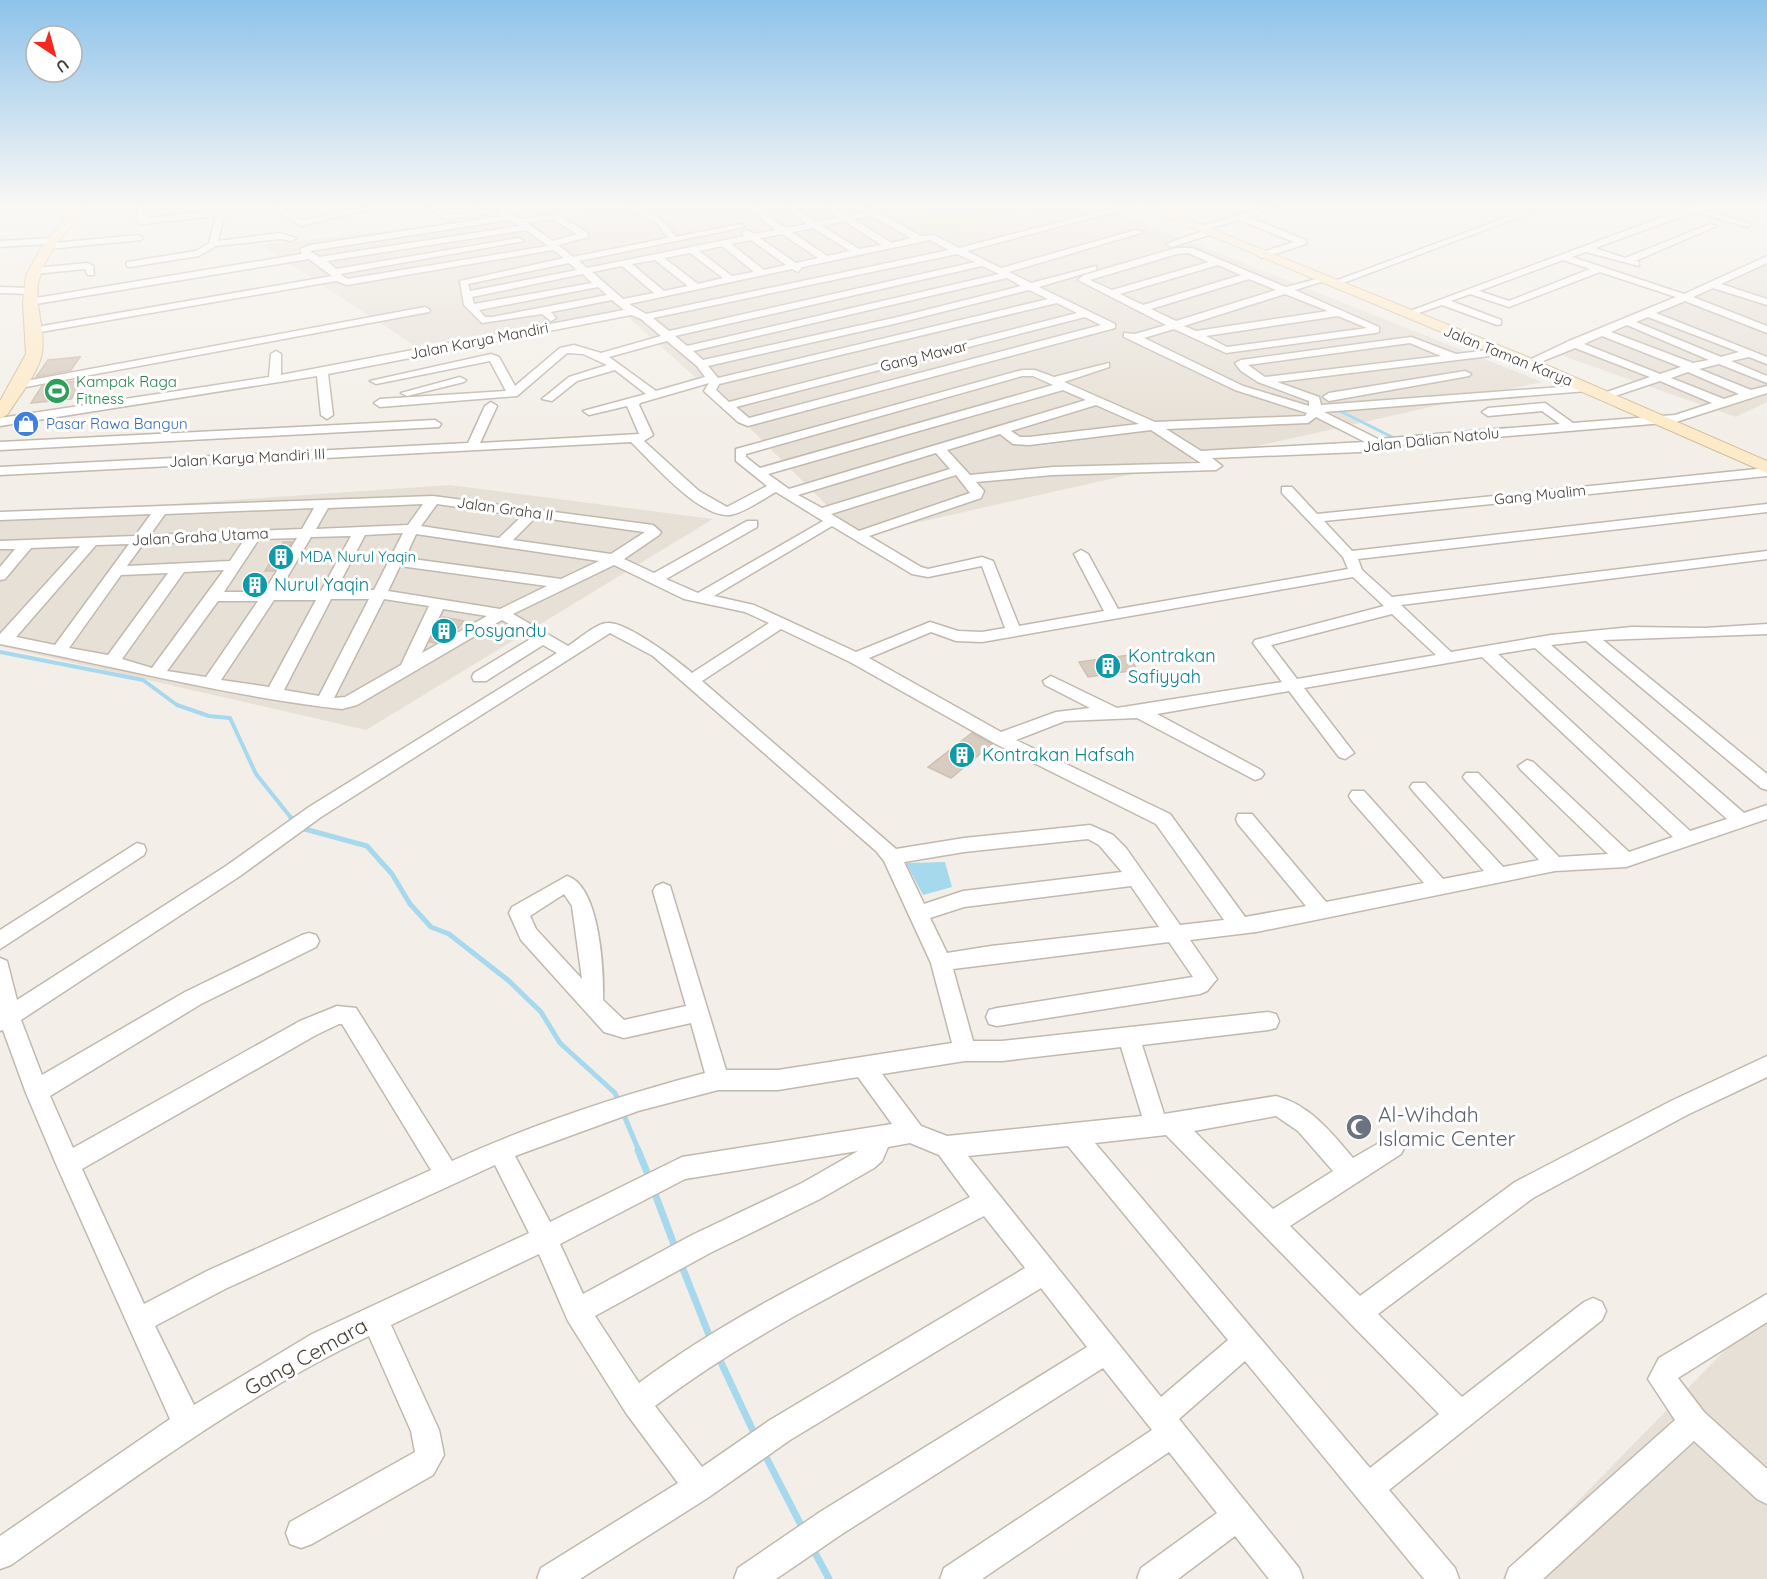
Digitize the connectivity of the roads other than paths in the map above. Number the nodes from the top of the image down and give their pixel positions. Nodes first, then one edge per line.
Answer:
1 (33, 281) edge
2 (132, 281) edge
3 (162, 281) edge
4 (305, 281) edge
5 (466, 281) edge
6 (536, 281) edge
7 (596, 281) edge
8 (646, 281) edge
9 (688, 281) edge
10 (728, 281) edge
11 (821, 281) edge
12 (901, 281) edge
13 (975, 281) edge
14 (1020, 281) edge
15 (1052, 281) edge
16 (1086, 281) edge
17 (1155, 281) edge
18 (1233, 281) edge
19 (1263, 281) edge
20 (1326, 281) joint
21 (1498, 281) edge
22 (1569, 281) edge
23 (1635, 281) edge
24 (1719, 281) edge
25 (815, 282) junction
26 (600, 284) junction
27 (1712, 284) junction
28 (133, 285) junction
29 (696, 287) junction
30 (1032, 287) junction
31 (1767, 289) edge
32 (0, 290) edge
33 (1286, 291) junction
34 (1469, 291) junction
35 (662, 294) junction
36 (1109, 294) junction
37 (466, 295) junction
38 (834, 295) junction
39 (30, 296) junction
40 (1685, 297) junction
41 (1745, 299) junction
42 (618, 300) junction
43 (1058, 300) junction
44 (1442, 301) junction
45 (1767, 302) edge
46 (471, 308) junction
47 (1142, 309) junction
48 (425, 310) dead end
49 (544, 310) junction
50 (859, 310) junction
51 (1720, 310) junction
52 (1767, 311) edge
53 (632, 312) junction
54 (1645, 312) junction
55 (1339, 313) junction
56 (1086, 314) junction
57 (1407, 314) junction
58 (1733, 316) junction
59 (645, 317) junction
60 (1497, 321) dead end
61 (1625, 321) junction
62 (1177, 324) junction
63 (878, 325) junction
64 (558, 326) junction
65 (1107, 327) junction
66 (1686, 328) junction
67 (35, 330) junction
68 (1767, 330) edge
69 (1600, 332) junction
70 (1194, 335) junction
71 (668, 336) junction
72 (1134, 338) junction
73 (898, 339) junction
74 (1573, 343) junction
75 (1727, 344) junction
76 (685, 350) junction
77 (1498, 352) junction
78 (1750, 353) junction
79 (276, 354) dead end
80 (1452, 356) junction
81 (598, 357) junction
82 (920, 357) junction
83 (1425, 359) junction
84 (1719, 360) junction
85 (1767, 361) edge
86 (372, 362) junction
87 (1529, 363) junction
88 (701, 364) junction
89 (450, 365) junction
90 (1105, 365) dead end
91 (616, 366) junction
92 (1690, 368) junction
93 (322, 372) junction
94 (937, 372) junction
95 (1466, 374) dead end
96 (1450, 377) junction
97 (1659, 378) junction
98 (275, 380) junction
99 (459, 380) junction
100 (1265, 380) junction
101 (1767, 380) edge
102 (375, 381) junction
103 (713, 381) junction
104 (1059, 383) junction
105 (15, 386) junction
106 (1587, 388) junction
107 (1767, 389) edge
108 (513, 394) junction
109 (653, 394) junction
110 (1749, 394) junction
111 (1605, 396) junction
112 (471, 397) junction
113 (548, 399) dead end
114 (637, 400) junction
115 (1100, 400) junction
116 (1724, 403) junction
117 (380, 404) junction
118 (491, 406) dead end
119 (728, 406) junction
120 (1315, 407) junction
121 (437, 411) dead end
122 (589, 411) dead end
123 (1488, 412) dead end
124 (0, 414) edge
125 (872, 414) junction
126 (327, 415) dead end
127 (1661, 420) junction
128 (0, 422) edge
129 (435, 424) junction
130 (1153, 426) junction
131 (1571, 427) junction
132 (312, 430) junction
133 (1003, 430) junction
134 (900, 433) junction
135 (189, 436) junction
136 (635, 439) junction
137 (1376, 443) junction
138 (0, 446) edge
139 (472, 447) junction
140 (430, 449) junction
141 (935, 450) junction
142 (1200, 455) junction
143 (299, 456) junction
144 (170, 462) junction
145 (1764, 465) edge
146 (0, 471) edge
147 (757, 473) junction
148 (964, 475) junction
149 (1287, 490) dead end
150 (782, 491) junction
151 (433, 500) junction
152 (325, 502) junction
153 (1767, 508) edge
154 (160, 511) junction
155 (533, 513) junction
156 (0, 516) edge
157 (827, 517) junction
158 (1313, 518) junction
159 (752, 524) dead end
160 (361, 529) junction
161 (412, 529) junction
162 (309, 531) junction
163 (255, 534) junction
164 (857, 536) junction
165 (138, 540) junction
166 (91, 542) junction
167 (502, 542) junction
168 (26, 544) junction
169 (0, 545) edge
170 (1081, 554) dead end
171 (1767, 555) edge
172 (1349, 556) junction
173 (614, 558) junction
174 (397, 561) junction
175 (235, 565) junction
176 (179, 568) junction
177 (115, 571) junction
178 (1356, 572) junction
179 (0, 576) edge
180 (655, 579) junction
181 (562, 585) junction
182 (326, 594) junction
183 (381, 594) junction
184 (269, 596) junction
185 (214, 597) junction
186 (702, 597) junction
187 (438, 603) junction
188 (1392, 605) junction
189 (502, 614) junction
190 (1114, 615) junction
191 (780, 623) junction
192 (1767, 628) edge
193 (1014, 632) junction
194 (1589, 636) junction
195 (543, 638) junction
196 (3, 639) edge
197 (1539, 643) junction
198 (59, 650) junction
199 (1486, 652) junction
200 (568, 653) junction
201 (856, 658) junction
202 (1448, 658) junction
203 (112, 661) junction
204 (408, 667) junction
205 (156, 674) junction
206 (480, 677) dead end
207 (691, 681) junction
208 (1051, 681) dead end
209 (210, 684) junction
210 (1295, 685) junction
211 (274, 693) junction
212 (324, 702) junction
213 (1139, 712) junction
214 (1119, 716) junction
215 (1000, 739) junction
216 (1345, 753) dead end
217 (1527, 766) dead end
218 (1255, 774) dead end
219 (1472, 777) dead end
220 (1767, 784) edge
221 (1419, 787) dead end
222 (1358, 796) dead end
223 (1767, 812) edge
224 (1245, 819) dead end
225 (1742, 822) junction
226 (1688, 839) junction
227 (137, 850) dead end
228 (892, 858) junction
229 (1626, 860) junction
230 (1555, 864) junction
231 (1498, 874) junction
232 (1135, 878) junction
233 (1439, 886) junction
234 (663, 891) dead end
235 (1322, 911) junction
236 (918, 914) junction
237 (1240, 926) junction
238 (1176, 933) junction
239 (309, 940) dead end
240 (0, 941) edge
241 (941, 963) junction
242 (0, 967) edge
243 (592, 1001) junction
244 (698, 1011) junction
245 (997, 1017) dead end
246 (5, 1019) edge
247 (1268, 1022) dead end
248 (1129, 1037) junction
249 (965, 1052) junction
250 (863, 1066) junction
251 (1767, 1066) edge
252 (718, 1080) junction
253 (37, 1093) junction
254 (1163, 1125) junction
255 (912, 1132) junction
256 (1073, 1134) junction
257 (878, 1138) junction
258 (1393, 1146) dead end
259 (947, 1147) junction
260 (500, 1151) junction
261 (68, 1164) junction
262 (1351, 1173) junction
263 (447, 1175) junction
264 (988, 1201) junction
265 (1270, 1225) junction
266 (545, 1238) junction
267 (1044, 1271) junction
268 (1767, 1307) edge
269 (1593, 1311) dead end
270 (577, 1312) junction
271 (1358, 1313) junction
272 (375, 1319) junction
273 (138, 1321) junction
274 (1246, 1342) junction
275 (1106, 1350) junction
276 (636, 1403) junction
277 (1460, 1415) junction
278 (1694, 1422) junction
279 (186, 1425) junction
280 (1166, 1425) junction
281 (1765, 1483) edge
282 (699, 1487) junction
283 (1368, 1488) junction
284 (1238, 1516) junction
285 (301, 1533) dead end
286 (0, 1554) edge
287 (552, 1579) edge
288 (749, 1579) edge
289 (955, 1579) edge
290 (1152, 1579) edge
291 (1288, 1579) edge
292 (1444, 1579) edge
293 (1520, 1579) edge

1 - 39 street
2 - 28 street
3 - 28 street
4 - 67 street
5 - 37 street
6 - 37 street
7 - 26 street
8 - 35 street
9 - 29 street
10 - 29 street
11 - 25 street
12 - 38 street
13 - 50 street
14 - 30 street
15 - 30 street
16 - 36 street
17 - 36 street
18 - 47 street
19 - 33 street
20 - 33 street
20 - 57 street, Jalan Taman Karya
21 - 34 street
22 - 34 street
23 - 40 street
24 - 27 street
25 - 38 street
25 - 59 street
26 - 42 street
26 - 46 street
27 - 40 street
27 - 41 street
28 - 39 street
29 - 35 street
30 - 43 street
30 - 63 street
31 - 41 street
32 - 39 street
33 - 55 street
33 - 62 street
34 - 44 street
35 - 42 street
36 - 47 street
37 - 46 street
38 - 50 street
38 - 71 street
39 - 67 street
40 - 51 street
40 - 54 street
41 - 45 street
41 - 51 street
41 - 52 street
42 - 49 street
42 - 53 street
43 - 56 street
43 - 73 street
44 - 57 street
44 - 60 street
46 - 49 street
47 - 62 street
48 - 105 street
49 - 64 street
50 - 63 street
50 - 76 street
51 - 58 street
53 - 59 street
53 - 64 street, Jalan Karya Mandiri
54 - 61 street
54 - 66 street
55 - 70 street
55 - 70 street
56 - 65 street
56 - 82 street, Gang Mawar
57 - 77 street, Jalan Taman Karya
58 - 66 street
58 - 68 street
59 - 71 street
61 - 69 street
61 - 84 street
62 - 70 street
62 - 72 street
63 - 73 street
63 - 88 street
64 - 86 street, Jalan Karya Mandiri
65 - 72 street
65 - 94 street
66 - 75 street
67 - 105 street
68 - 75 street
69 - 74 street
69 - 92 street
71 - 76 street
71 - 81 street
72 - 120 street
73 - 82 street
73 - 103 street
74 - 87 street
74 - 97 street
75 - 78 street
76 - 88 street
77 - 80 street
77 - 87 street, Jalan Taman Karya
78 - 84 street
78 - 85 street
79 - 98 street
80 - 83 street
80 - 100 street
81 - 91 street
81 - 108 street
82 - 94 street
82 - 119 street, Gang Mawar
83 - 96 street
83 - 100 street
84 - 92 street
84 - 101 street
86 - 93 street, Jalan Karya Mandiri
86 - 102 street
87 - 106 street, Jalan Taman Karya
88 - 103 street
89 - 99 street
89 - 102 street
89 - 108 street
90 - 104 street
91 - 109 street
91 - 113 street
92 - 97 street
92 - 110 street
93 - 98 street, Jalan Karya Mandiri
93 - 126 street
94 - 119 street
95 - 96 street
96 - 120 street
97 - 111 street
97 - 116 street
98 - 128 street, Jalan Karya Mandiri
99 - 112 street
99 - 117 street
100 - 120 street
102 - 117 street
103 - 109 street
103 - 119 street
104 - 115 street
104 - 125 street
104 - 134 street
105 - 124 street
106 - 111 street, Jalan Taman Karya
106 - 120 street
107 - 110 street, Jalan Dalian Natolu
108 - 112 street
109 - 114 street
110 - 116 street, Jalan Dalian Natolu
111 - 127 street, Jalan Taman Karya
112 - 117 street
114 - 122 street
114 - 136 street
115 - 130 street
115 - 133 street
116 - 127 street, Jalan Dalian Natolu
118 - 139 street
120 - 130 street
120 - 137 street
121 - 129 street
123 - 131 street
125 - 134 street
125 - 147 street
127 - 131 street, Jalan Dalian Natolu
127 - 145 street, Jalan Taman Karya
129 - 132 street
129 - 140 street
130 - 133 street
130 - 142 street
131 - 137 street, Jalan Dalian Natolu
132 - 135 street
132 - 143 street
133 - 141 street
134 - 141 street
134 - 147 street
135 - 138 street
135 - 144 street
136 - 139 street, Jalan Karya Mandiri III
136 - 150 street
137 - 142 street, Jalan Dalian Natolu
139 - 140 street, Jalan Karya Mandiri III
140 - 143 street, Jalan Karya Mandiri III
141 - 148 street
141 - 150 street
142 - 148 street
143 - 144 street, Jalan Karya Mandiri III
144 - 146 street, Jalan Karya Mandiri III
145 - 158 street, Gang Mualim
147 - 150 street
148 - 157 street
148 - 164 street
149 - 158 street
150 - 157 street
151 - 152 street, Jalan Graha II
151 - 155 street, Jalan Graha II
151 - 161 street
152 - 154 street, Jalan Graha II
152 - 162 street
153 - 172 street
154 - 156 street, Jalan Graha II
154 - 165 street
155 - 167 street
155 - 173 street, Jalan Graha II
157 - 164 street
157 - 186 street
158 - 172 street
159 - 180 street
160 - 161 street, Jalan Graha Utama
160 - 162 street, Jalan Graha Utama
160 - 182 street
161 - 167 street, Jalan Graha Utama
161 - 174 street
162 - 163 street, Jalan Graha Utama
162 - 184 street
163 - 165 street, Jalan Graha Utama
163 - 175 street
164 - 193 street
165 - 166 street, Jalan Graha Utama
165 - 177 street
166 - 168 street, Jalan Graha Utama
166 - 196 street
167 - 173 street, Jalan Graha Utama
168 - 169 street, Jalan Graha Utama
168 - 179 street
170 - 190 street
171 - 188 street
172 - 178 street
173 - 180 street, Jalan Graha Utama
173 - 181 street, Jalan Graha II
174 - 181 street
174 - 183 street
175 - 176 street
175 - 185 street
176 - 177 street
176 - 203 street
177 - 198 street
178 - 188 street
178 - 190 street
180 - 186 street, Jalan Graha Utama
181 - 189 street, Jalan Graha II
182 - 183 street
182 - 184 street
182 - 211 street
183 - 187 street
183 - 212 street
184 - 185 street
184 - 209 street
185 - 205 street
186 - 191 street, Jalan Graha Utama
187 - 189 street
187 - 204 street
188 - 202 street
188 - 210 street
189 - 195 street
189 - 204 street, Jalan Graha II
190 - 193 street
191 - 201 street, Jalan Graha Utama
191 - 207 street
192 - 194 street
193 - 201 street
194 - 197 street
194 - 220 street
195 - 200 street
195 - 206 street
196 - 198 street
197 - 199 street
197 - 225 street
198 - 203 street
199 - 202 street
199 - 226 street
200 - 207 street
200 - 246 street
201 - 215 street, Jalan Graha Utama
202 - 210 street
203 - 205 street
204 - 212 street, Jalan Graha II
205 - 209 street
207 - 228 street
208 - 214 street
209 - 211 street
210 - 213 street
210 - 216 street
211 - 212 street
213 - 214 street
213 - 218 street
214 - 215 street
215 - 237 street, Jalan Graha Utama
217 - 229 street
219 - 230 street
221 - 231 street
222 - 233 street
223 - 225 street
224 - 235 street
225 - 226 street
226 - 229 street
227 - 240 street
228 - 232 street
228 - 236 street
229 - 230 street
230 - 231 street
231 - 233 street
232 - 236 street
232 - 238 street
233 - 235 street
234 - 244 street
235 - 237 street
236 - 241 street
237 - 238 street
238 - 241 street
238 - 245 street
239 - 253 street
241 - 249 street
242 - 246 street
243 - 243 street
243 - 244 street
244 - 252 street
246 - 253 street
247 - 248 street
248 - 249 street
248 - 254 street
249 - 250 street
250 - 252 street
250 - 255 street
251 - 271 street
252 - 260 street
253 - 261 street
254 - 256 street
254 - 262 street
254 - 265 street
255 - 257 street, Gang Cemara
255 - 259 street
256 - 259 street
256 - 274 street
257 - 266 street, Gang Cemara
257 - 270 street
258 - 262 street
259 - 264 street
260 - 263 street
260 - 266 street
261 - 263 street
261 - 273 street
262 - 265 street
263 - 273 street
264 - 267 street
264 - 276 street
265 - 271 street
266 - 270 street
266 - 272 street, Gang Cemara
267 - 275 street
267 - 282 street
268 - 278 street
269 - 277 street
270 - 276 street
271 - 277 street
272 - 279 street, Gang Cemara
272 - 285 street
273 - 279 street
274 - 280 street
274 - 283 street
275 - 280 street
275 - 288 street
276 - 282 street
277 - 283 street
278 - 281 street
278 - 293 street
279 - 286 street, Gang Cemara
280 - 284 street
280 - 289 street
282 - 287 street
283 - 292 street
284 - 290 street
284 - 291 street

